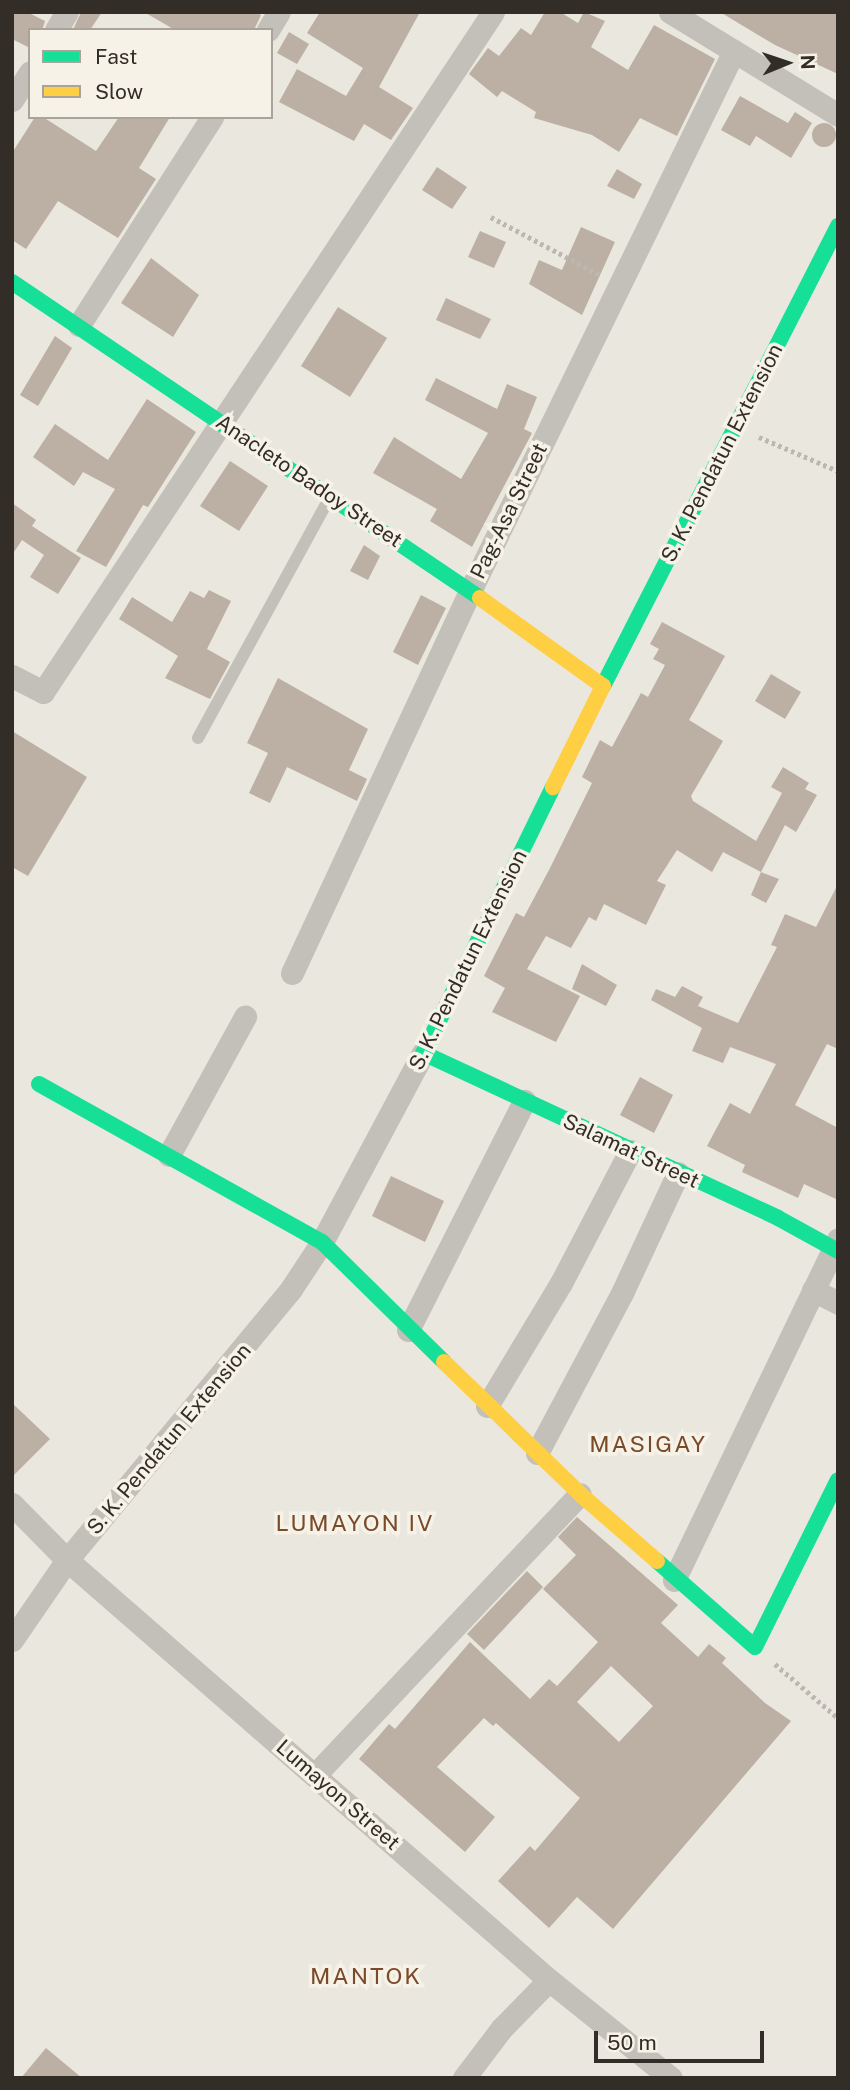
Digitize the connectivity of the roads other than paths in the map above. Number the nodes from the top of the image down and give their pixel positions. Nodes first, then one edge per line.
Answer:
1 (67, 12) edge
2 (279, 12) edge
3 (493, 12) edge
4 (671, 13) edge
5 (57, 28) edge
6 (269, 28) edge
7 (734, 51) junction
8 (28, 75) edge
9 (12, 100) edge
10 (838, 115) edge
11 (211, 119) edge
12 (838, 226) edge
13 (12, 282) edge
14 (79, 325) junction
15 (223, 423) junction
16 (330, 496) junction
17 (470, 591) junction
18 (12, 676) edge
19 (603, 686) junction
20 (198, 738) dead end
21 (292, 973) dead end
22 (245, 1017) dead end
23 (424, 1053) junction
24 (39, 1084) dead end
25 (524, 1101) junction
26 (630, 1152) junction
27 (169, 1155) junction
28 (678, 1173) junction
29 (321, 1242) junction
30 (836, 1246) edge
31 (813, 1290) junction
32 (838, 1303) edge
33 (408, 1330) junction
34 (487, 1406) junction
35 (537, 1453) junction
36 (838, 1480) edge
37 (580, 1494) junction
38 (12, 1504) edge
39 (67, 1560) junction
40 (674, 1580) junction
41 (12, 1640) edge
42 (315, 1775) junction
43 (549, 1980) junction
44 (464, 2078) edge
45 (671, 2078) edge

1 - 5 street
2 - 6 street
3 - 15 street
4 - 7 street
7 - 10 street
7 - 17 street, Pag-Asa Street
8 - 9 street
11 - 14 street
12 - 19 street, S. K. Pendatun Extension
13 - 14 street, Anacleto Badoy Street
14 - 15 street, Anacleto Badoy Street
15 - 16 street, Anacleto Badoy Street
15 - 18 street
16 - 17 street, Anacleto Badoy Street
16 - 20 lane
17 - 19 street, Anacleto Badoy Street
17 - 21 street, Pag-Asa Street
19 - 23 street, S. K. Pendatun Extension
22 - 27 street
23 - 25 street, Salamat Street
23 - 29 street, S. K. Pendatun Extension
24 - 27 street
25 - 26 street, Salamat Street
25 - 33 street
26 - 28 street, Salamat Street
26 - 34 street
27 - 29 street
28 - 30 street, Salamat Street
28 - 35 street
29 - 33 street
29 - 39 street, S. K. Pendatun Extension
30 - 31 street
31 - 32 street
31 - 40 street
33 - 34 street
34 - 35 street
35 - 37 street
36 - 40 street
37 - 40 street
37 - 42 street
38 - 39 street, Lumayon Street
39 - 41 street, S. K. Pendatun Extension
39 - 42 street, Lumayon Street
42 - 43 street, Lumayon Street
43 - 44 street
43 - 45 street, Lumayon Street

